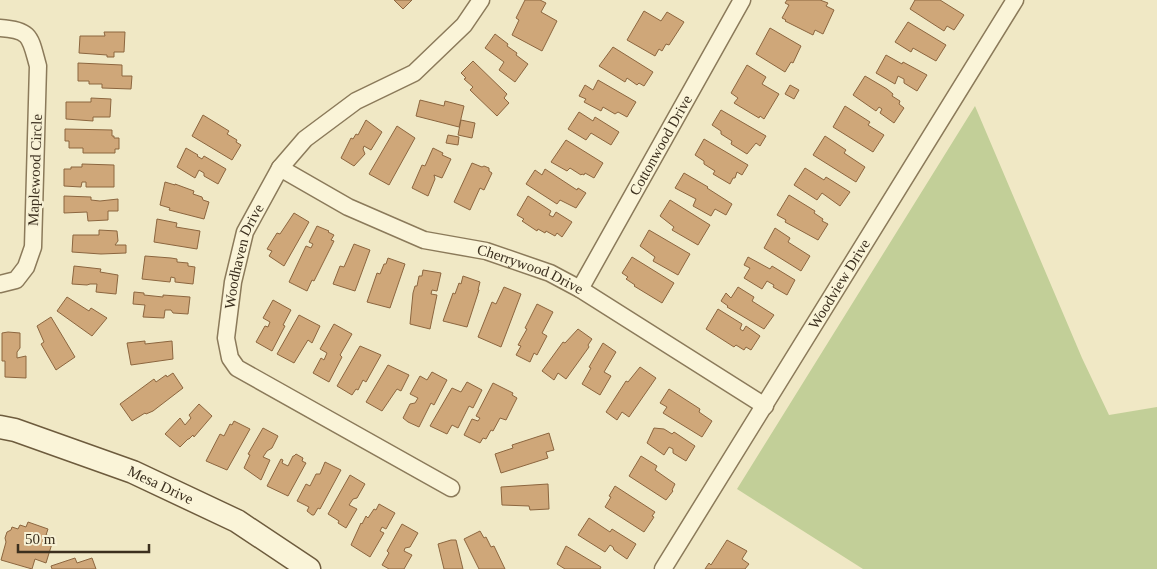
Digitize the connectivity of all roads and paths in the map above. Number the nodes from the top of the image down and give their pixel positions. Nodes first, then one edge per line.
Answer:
1 (481, 0) edge
2 (742, 0) edge
3 (1015, 0) edge
4 (0, 28) edge
5 (280, 168) junction
6 (0, 284) edge
7 (580, 289) junction
8 (765, 406) junction
9 (0, 427) edge
10 (451, 488) dead end
11 (309, 569) edge
12 (663, 569) edge

1 - 5 street, Woodhaven Drive
2 - 7 street, Cottonwood Drive
3 - 8 street, Woodview Drive
4 - 6 street, Maplewood Circle
5 - 7 street, Cherrywood Drive
5 - 10 street, Woodhaven Drive
7 - 8 street, Cherrywood Drive
8 - 12 street, Woodview Drive
9 - 11 main road, Mesa Drive

